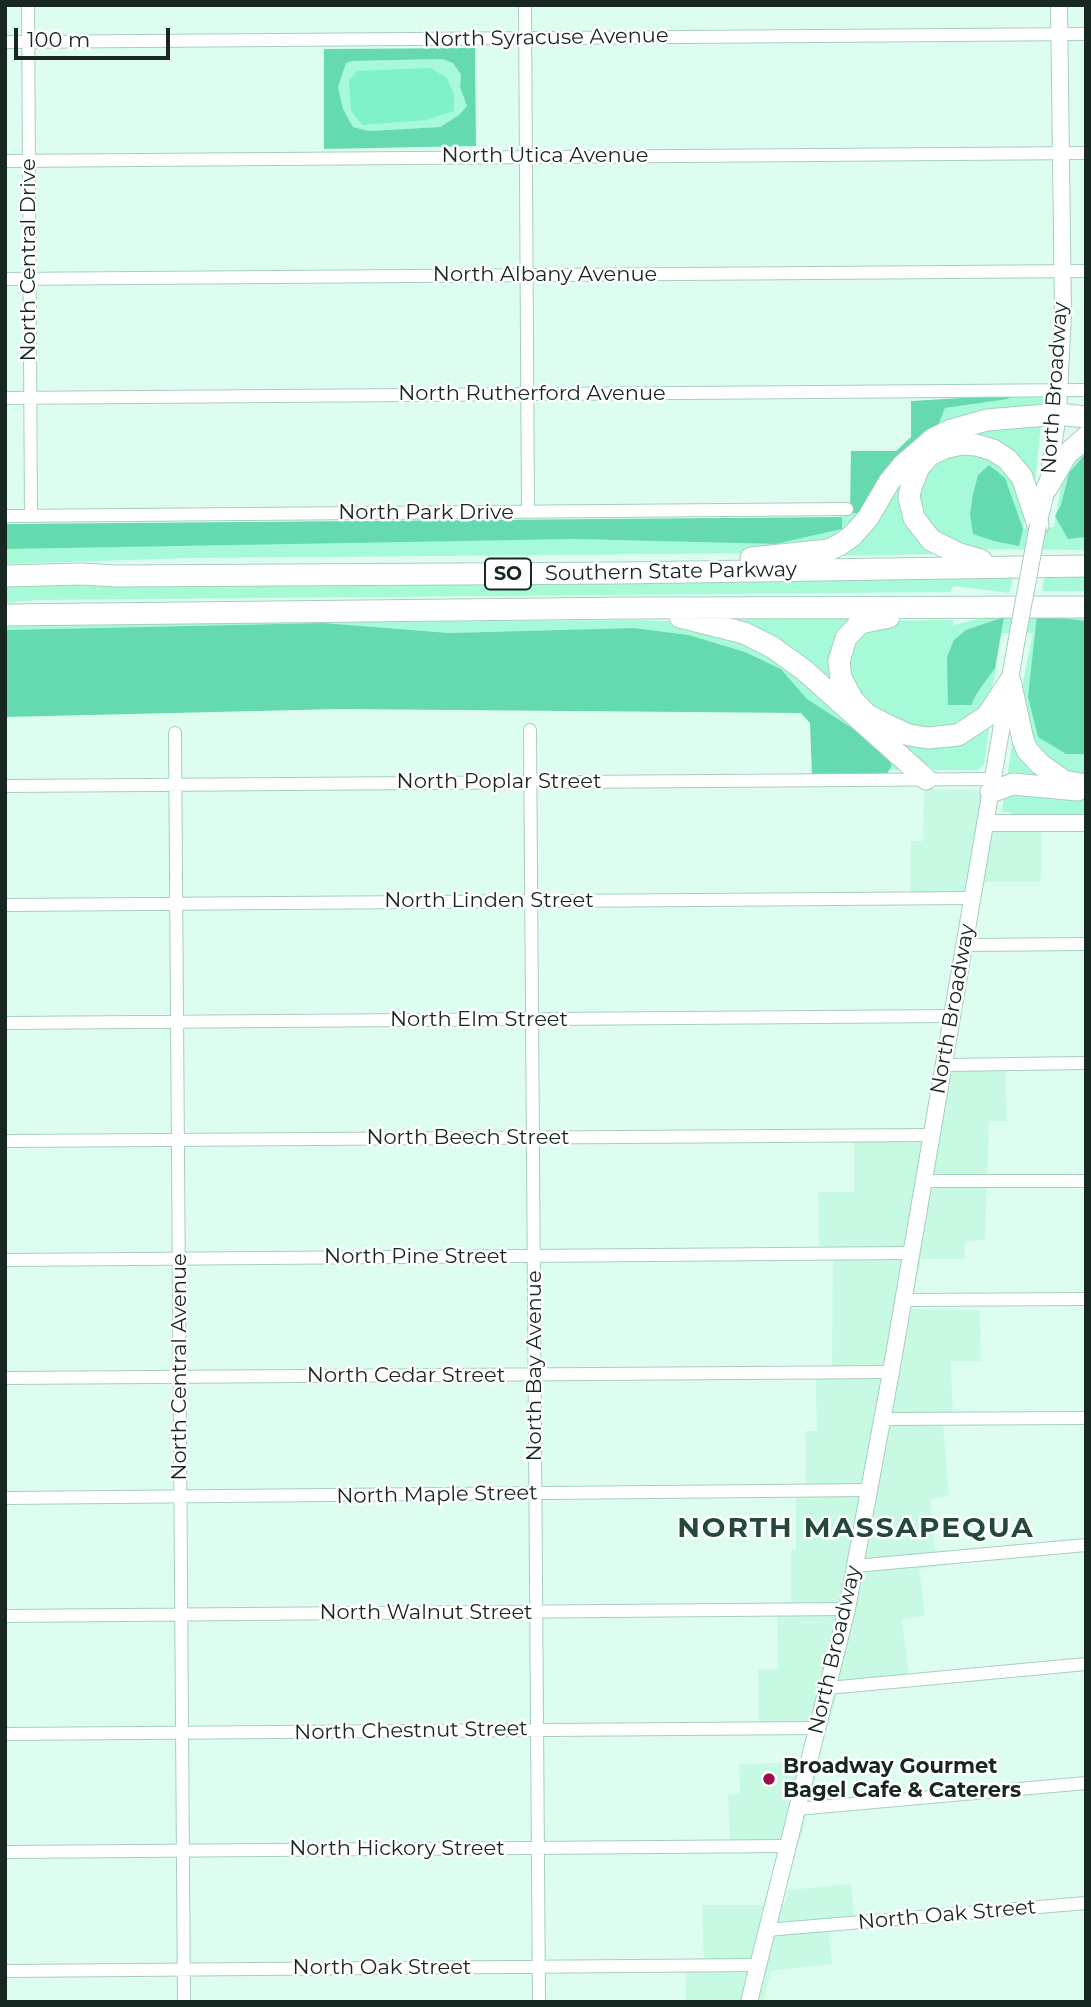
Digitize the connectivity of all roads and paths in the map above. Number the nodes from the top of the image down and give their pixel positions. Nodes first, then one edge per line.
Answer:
1 (27, 5) edge
2 (525, 5) edge
3 (1059, 5) edge
4 (1059, 34) junction
5 (1086, 34) edge
6 (525, 38) junction
7 (5, 42) edge
8 (28, 42) junction
9 (1061, 153) junction
10 (1086, 153) edge
11 (526, 157) junction
12 (5, 161) edge
13 (28, 161) junction
14 (1062, 271) junction
15 (1086, 271) edge
16 (527, 275) junction
17 (29, 278) junction
18 (5, 279) edge
19 (1059, 390) junction
20 (1086, 390) edge
21 (528, 394) junction
22 (30, 397) junction
23 (5, 398) edge
24 (1058, 414) junction
25 (1086, 417) edge
26 (1086, 437) edge
27 (1047, 488) junction
28 (847, 509) dead end
29 (528, 512) junction
30 (5, 516) edge
31 (31, 516) junction
32 (1038, 525) junction
33 (1080, 565) edge
34 (1011, 566) junction
35 (620, 573) junction
36 (5, 576) edge
37 (990, 607) junction
38 (1060, 607) junction
39 (1086, 607) edge
40 (630, 608) junction
41 (1086, 614) edge
42 (5, 615) edge
43 (1010, 681) junction
44 (530, 730) dead end
45 (175, 733) dead end
46 (926, 779) junction
47 (531, 782) junction
48 (175, 785) junction
49 (992, 785) junction
50 (5, 786) edge
51 (1086, 788) edge
52 (985, 823) junction
53 (1086, 823) edge
54 (972, 898) junction
55 (532, 901) junction
56 (176, 903) junction
57 (5, 905) edge
58 (1086, 944) edge
59 (964, 945) junction
60 (952, 1016) junction
61 (533, 1019) junction
62 (177, 1021) junction
63 (5, 1023) edge
64 (1086, 1063) edge
65 (944, 1065) junction
66 (932, 1135) junction
67 (533, 1138) junction
68 (178, 1140) junction
69 (5, 1141) edge
70 (924, 1181) junction
71 (1086, 1181) edge
72 (911, 1253) junction
73 (534, 1256) junction
74 (179, 1259) junction
75 (5, 1260) edge
76 (1086, 1299) edge
77 (903, 1300) junction
78 (891, 1372) junction
79 (535, 1375) junction
80 (180, 1377) junction
81 (5, 1378) edge
82 (1086, 1418) edge
83 (882, 1419) junction
84 (869, 1490) junction
85 (535, 1494) junction
86 (181, 1497) junction
87 (5, 1499) edge
88 (1086, 1545) edge
89 (855, 1566) junction
90 (847, 1609) junction
91 (537, 1612) junction
92 (181, 1615) junction
93 (5, 1616) edge
94 (1086, 1664) edge
95 (828, 1688) junction
96 (818, 1728) junction
97 (538, 1730) junction
98 (5, 1734) edge
99 (182, 1734) junction
100 (1086, 1783) edge
101 (797, 1809) junction
102 (788, 1846) junction
103 (539, 1848) junction
104 (183, 1851) junction
105 (5, 1852) edge
106 (1086, 1903) edge
107 (767, 1930) junction
108 (759, 1965) junction
109 (539, 1967) junction
110 (184, 1970) junction
111 (5, 1971) edge
112 (184, 2002) edge
113 (540, 2002) edge
114 (749, 2002) edge

1 - 8 street, North Central Drive
2 - 6 street
3 - 4 main road, North Broadway
4 - 5 street, North Syracuse Avenue
4 - 6 street, North Syracuse Avenue
4 - 9 main road, North Broadway
6 - 8 street, North Syracuse Avenue
6 - 11 street
7 - 8 street, North Syracuse Avenue
8 - 13 street, North Central Drive
9 - 10 street, North Utica Avenue
9 - 11 street, North Utica Avenue
9 - 14 main road, North Broadway
11 - 13 street, North Utica Avenue
11 - 16 street
12 - 13 street, North Utica Avenue
13 - 17 street, North Central Drive
14 - 15 street, North Albany Avenue
14 - 16 street, North Albany Avenue
14 - 19 main road, North Broadway
16 - 17 street, North Albany Avenue
16 - 21 street
17 - 18 street, North Albany Avenue
17 - 22 street, North Central Drive
19 - 20 street
19 - 21 street, North Rutherford Avenue
19 - 24 main road, North Broadway
21 - 22 street, North Rutherford Avenue
21 - 29 street
22 - 23 street, North Rutherford Avenue
22 - 31 street, North Central Drive
24 - 25 highway
24 - 27 main road, North Broadway
24 - 35 highway
26 - 27 highway
27 - 32 main road, North Broadway
28 - 29 street, North Park Drive
29 - 31 street, North Park Drive
30 - 31 street, North Park Drive
32 - 34 highway
32 - 43 main road, North Broadway, bridge
33 - 34 highway, Southern State Parkway / SO
34 - 35 highway, Southern State Parkway / SO
35 - 36 highway, Southern State Parkway / SO
37 - 38 highway, Southern State Parkway / SO
37 - 40 highway, Southern State Parkway / SO
37 - 43 highway
38 - 39 highway, Southern State Parkway / SO
38 - 41 highway
40 - 42 highway, Southern State Parkway / SO
40 - 46 highway
43 - 49 main road, North Broadway
43 - 51 highway
44 - 47 street, North Bay Avenue
45 - 48 street, North Central Avenue
46 - 47 street, North Poplar Street
46 - 49 street, North Poplar Street
47 - 48 street, North Poplar Street
47 - 55 street, North Bay Avenue
48 - 50 street, North Poplar Street
48 - 56 street, North Central Avenue
49 - 51 highway
49 - 52 main road, North Broadway
52 - 53 main road
52 - 54 main road, North Broadway
54 - 55 street, North Linden Street
54 - 59 main road, North Broadway
55 - 56 street, North Linden Street
55 - 61 street, North Bay Avenue
56 - 57 street, North Linden Street
56 - 62 street, North Central Avenue
58 - 59 street
59 - 60 main road, North Broadway
60 - 61 street, North Elm Street
60 - 65 main road, North Broadway
61 - 62 street, North Elm Street
61 - 67 street, North Bay Avenue
62 - 63 street, North Elm Street
62 - 68 street, North Central Avenue
64 - 65 street
65 - 66 main road, North Broadway
66 - 67 street, North Beech Street
66 - 70 main road, North Broadway
67 - 68 street, North Beech Street
67 - 73 street, North Bay Avenue
68 - 69 street, North Beech Street
68 - 74 street, North Central Avenue
70 - 71 street
70 - 72 main road, North Broadway
72 - 73 street, North Pine Street
72 - 77 main road, North Broadway
73 - 74 street, North Pine Street
73 - 79 street, North Bay Avenue
74 - 75 street, North Pine Street
74 - 80 street, North Central Avenue
76 - 77 street
77 - 78 main road, North Broadway
78 - 79 street, North Cedar Street
78 - 83 main road, North Broadway
79 - 80 street, North Cedar Street
79 - 85 street, North Bay Avenue
80 - 81 street, North Cedar Street
80 - 86 street, North Central Avenue
82 - 83 street
83 - 84 main road, North Broadway
84 - 85 street, North Maple Street
84 - 89 main road, North Broadway
85 - 86 street, North Maple Street
85 - 91 street, North Bay Avenue
86 - 87 street, North Maple Street
86 - 92 street, North Central Avenue
88 - 89 street
89 - 90 main road, North Broadway
90 - 91 street, North Walnut Street
90 - 95 main road, North Broadway
91 - 92 street, North Walnut Street
91 - 97 street, North Bay Avenue
92 - 93 street, North Walnut Street
92 - 99 street, North Central Avenue
94 - 95 street
95 - 96 main road, North Broadway
96 - 97 street, North Chestnut Street
96 - 101 main road, North Broadway
97 - 99 street, North Chestnut Street
97 - 103 street, North Bay Avenue
98 - 99 street, North Chestnut Street
99 - 104 street, North Central Avenue
100 - 101 street
101 - 102 main road, North Broadway
102 - 103 street, North Hickory Street
102 - 107 main road, North Broadway
103 - 104 street, North Hickory Street
103 - 109 street, North Bay Avenue
104 - 105 street, North Hickory Street
104 - 110 street, North Central Avenue
106 - 107 street, North Oak Street
107 - 108 main road, North Broadway
108 - 109 street, North Oak Street
108 - 114 main road, North Broadway
109 - 110 street, North Oak Street
109 - 113 street, North Bay Avenue
110 - 111 street, North Oak Street
110 - 112 street, North Central Avenue

